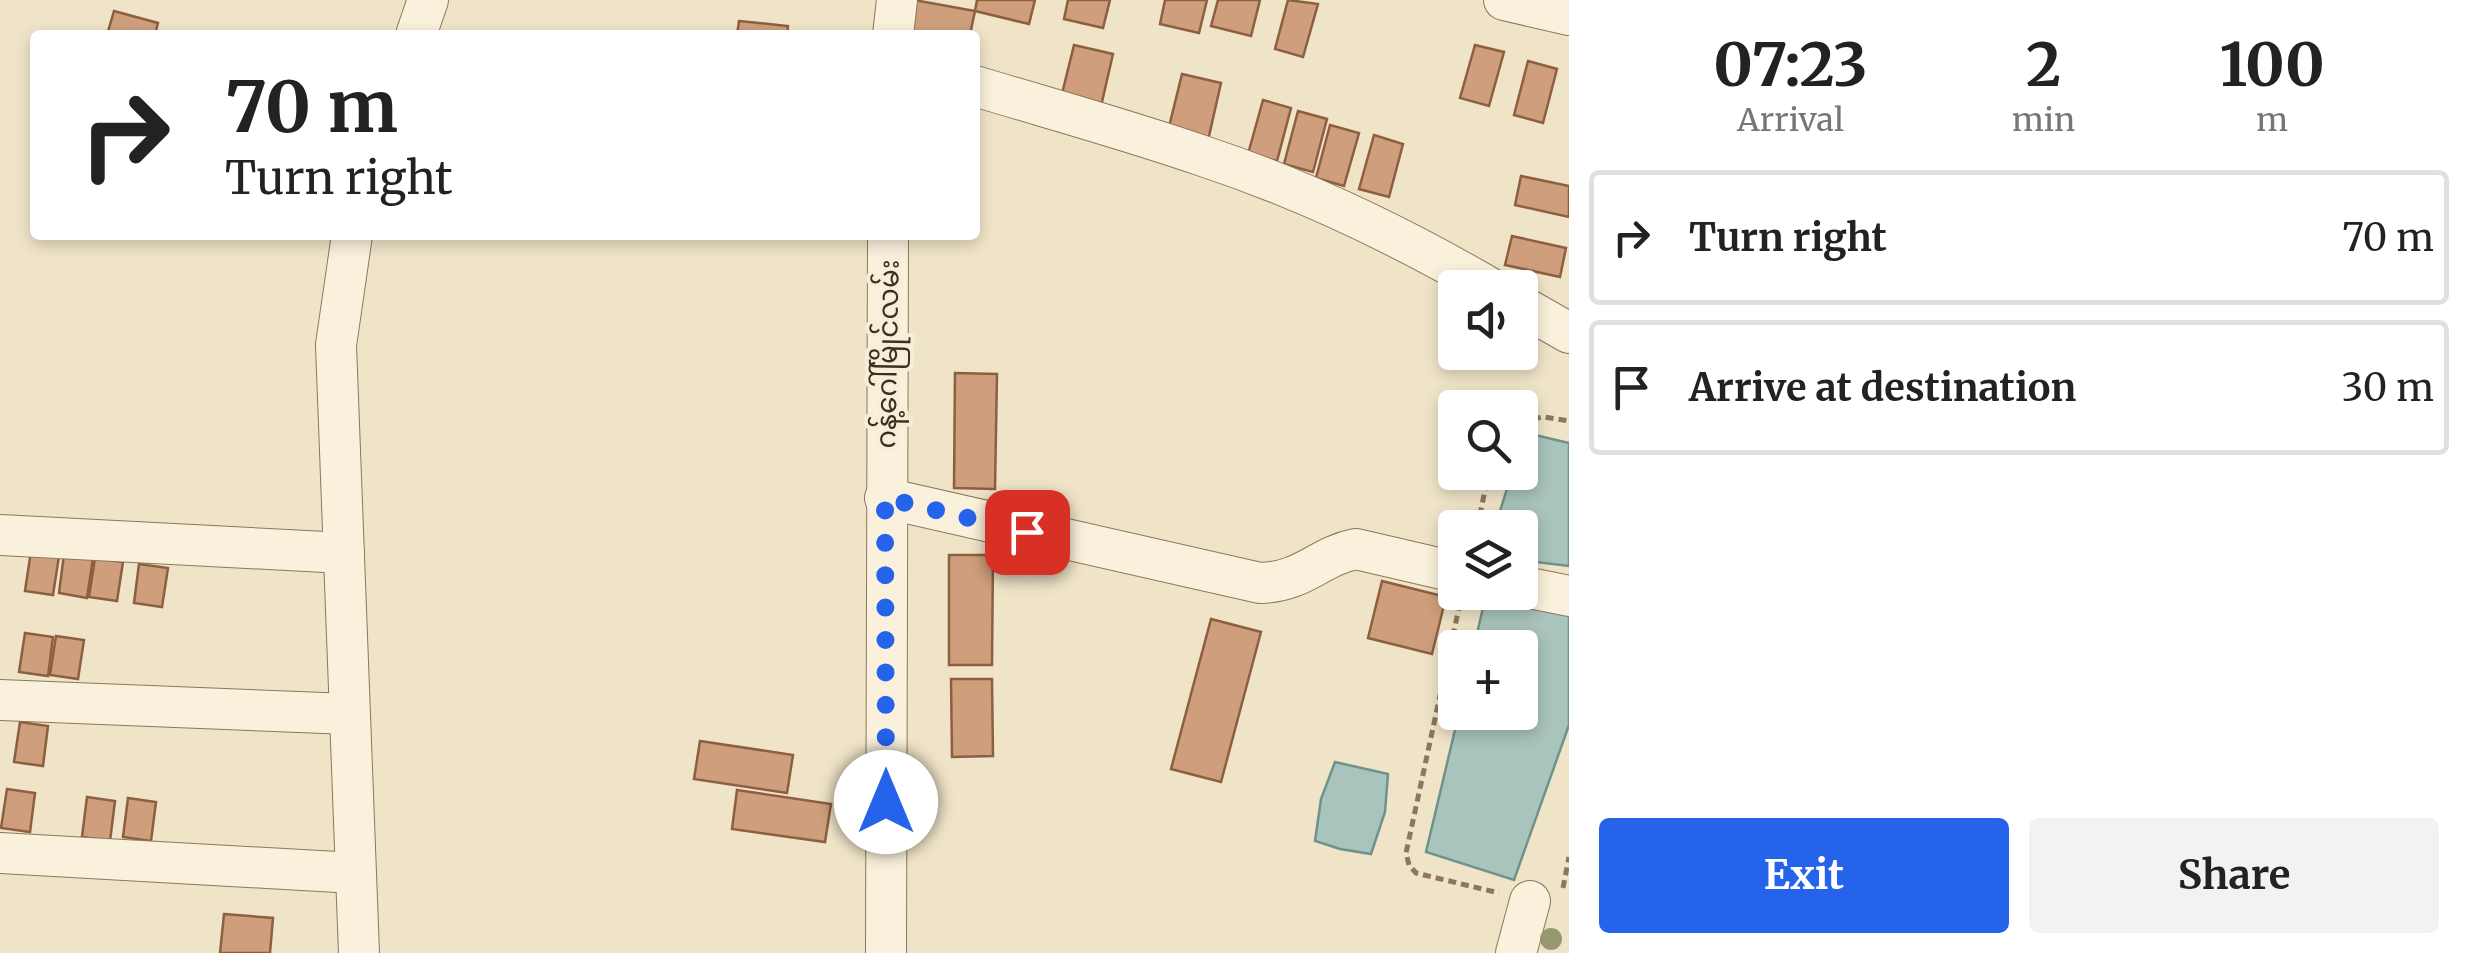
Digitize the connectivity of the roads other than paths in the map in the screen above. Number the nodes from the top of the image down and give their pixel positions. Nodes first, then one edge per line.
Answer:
1 (428, 0) edge
2 (897, 0) edge
3 (1504, 0) edge
4 (1562, 9) edge
5 (418, 30) edge
6 (894, 30) edge
7 (980, 88) edge
8 (351, 240) edge
9 (888, 240) edge
10 (1460, 270) edge
11 (1538, 315) edge
12 (1569, 333) edge
13 (885, 498) junction
14 (0, 535) edge
15 (344, 553) junction
16 (1438, 568) edge
17 (1538, 590) edge
18 (1569, 596) edge
19 (0, 700) edge
20 (349, 714) junction
21 (0, 853) edge
22 (355, 873) junction
23 (1530, 901) road end
24 (359, 953) edge
25 (886, 953) edge
26 (1516, 953) edge

1 - 5 street
2 - 6 street
3 - 4 street
7 - 10 street
8 - 15 street
9 - 13 street, ဂန့်ဂေါ်မြိုင်လမ်း
11 - 12 street
13 - 16 street
13 - 25 street, ဂန့်ဂေါ်မြိုင်လမ်း
14 - 15 street
15 - 20 street
17 - 18 street
19 - 20 street
20 - 22 street
21 - 22 street
22 - 24 street
23 - 26 street

